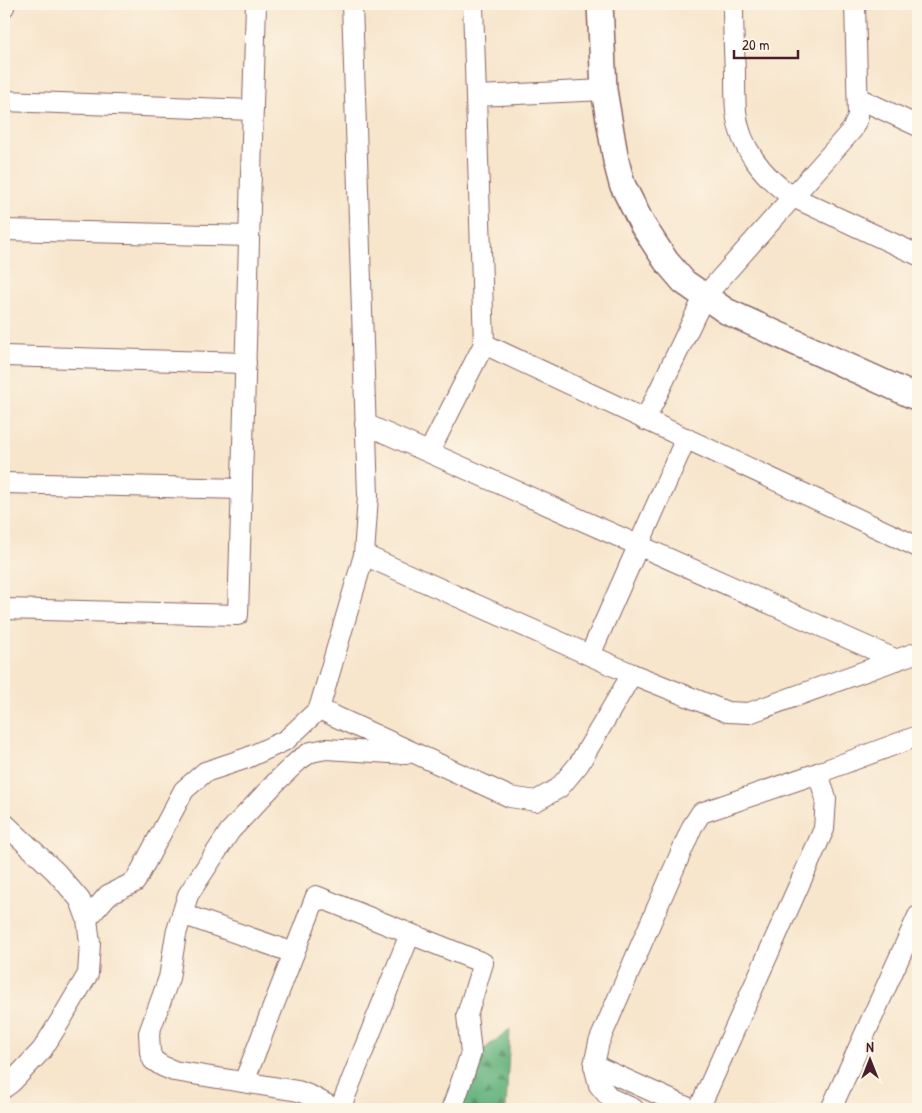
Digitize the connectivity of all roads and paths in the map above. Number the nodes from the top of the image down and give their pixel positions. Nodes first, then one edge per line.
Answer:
1 (256, 4) edge
2 (352, 4) edge
3 (473, 4) edge
4 (600, 4) edge
5 (733, 4) edge
6 (855, 4) edge
7 (604, 90) junction
8 (477, 96) junction
9 (858, 98) junction
10 (4, 101) edge
11 (253, 110) junction
12 (918, 126) edge
13 (793, 197) junction
14 (4, 230) edge
15 (249, 236) junction
16 (918, 255) edge
17 (704, 297) junction
18 (484, 344) junction
19 (4, 356) edge
20 (246, 363) junction
21 (918, 398) edge
22 (645, 420) junction
23 (366, 424) junction
24 (686, 438) junction
25 (429, 452) junction
26 (4, 483) edge
27 (242, 489) junction
28 (638, 545) junction
29 (918, 547) edge
30 (364, 555) junction
31 (4, 608) edge
32 (918, 652) edge
33 (590, 655) junction
34 (897, 660) junction
35 (632, 674) junction
36 (319, 710) junction
37 (918, 736) edge
38 (418, 755) junction
39 (818, 773) junction
40 (4, 823) edge
41 (182, 914) junction
42 (918, 916) edge
43 (87, 919) junction
44 (410, 934) junction
45 (294, 953) junction
46 (594, 1065) junction
47 (13, 1070) edge
48 (244, 1082) junction
49 (4, 1088) edge
50 (335, 1109) edge
51 (340, 1109) edge
52 (452, 1109) edge
53 (634, 1109) edge
54 (691, 1109) edge
55 (699, 1109) edge
56 (831, 1109) edge

1 - 11 street
2 - 23 street
3 - 8 street
4 - 7 street
5 - 13 street
6 - 9 street
7 - 8 street
7 - 17 street
8 - 18 street
9 - 12 street
9 - 13 street
10 - 11 street
11 - 15 street
13 - 16 street
13 - 17 street
14 - 15 street
15 - 20 street
17 - 21 street
17 - 22 street
18 - 22 street
18 - 25 street
19 - 20 street
20 - 27 street
22 - 24 street
23 - 25 street
23 - 30 street
24 - 28 street
24 - 29 street
25 - 28 street
26 - 27 street
27 - 31 street
28 - 33 street
28 - 34 street
30 - 33 street
30 - 36 street
32 - 34 street
33 - 35 street
34 - 35 street
35 - 38 street
36 - 38 street
36 - 43 street
37 - 39 street
38 - 41 street
39 - 46 street
39 - 55 street
40 - 43 street
41 - 45 street
41 - 48 street
42 - 56 street
43 - 47 street
44 - 45 street
44 - 51 street
44 - 52 street
45 - 48 street
46 - 53 street
46 - 54 street
47 - 49 street
48 - 50 street

